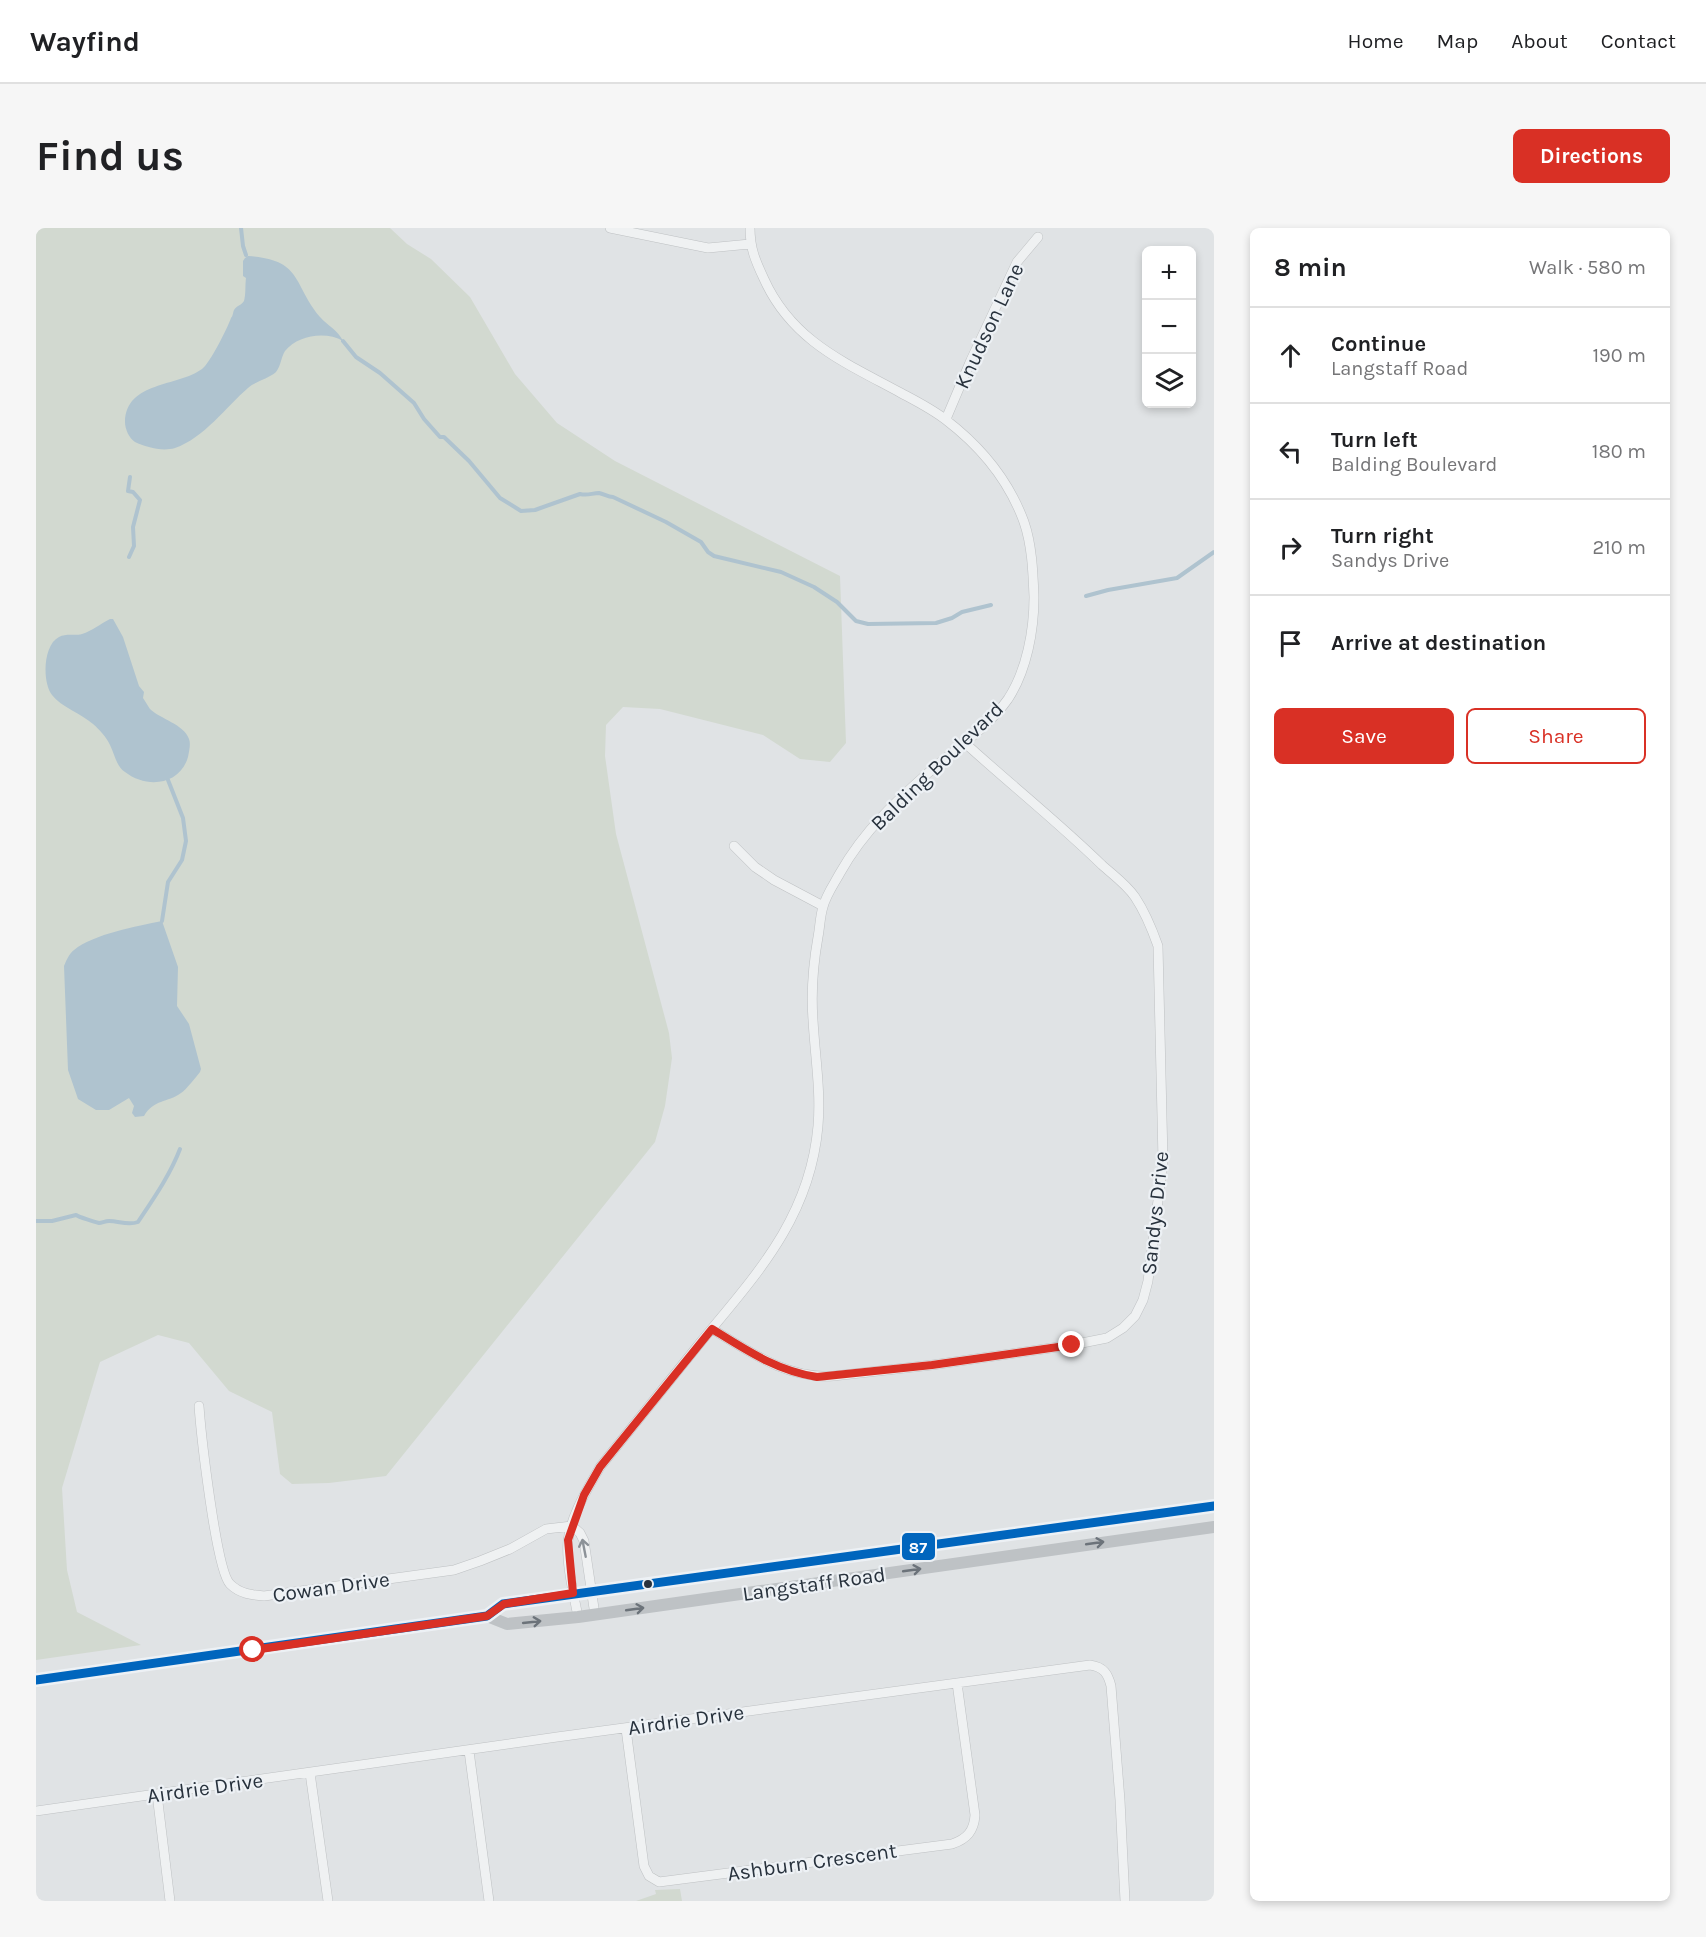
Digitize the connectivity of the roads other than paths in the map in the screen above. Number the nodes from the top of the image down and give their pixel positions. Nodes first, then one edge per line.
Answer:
1 (610, 228) edge
2 (750, 228) edge
3 (1038, 237) dead end
4 (750, 244) junction
5 (946, 419) junction
6 (965, 743) junction
7 (734, 846) dead end
8 (823, 906) junction
9 (712, 1329) junction
10 (199, 1406) dead end
11 (1214, 1506) edge
12 (572, 1526) junction
13 (1214, 1527) edge
14 (591, 1592) junction
15 (573, 1593) junction
16 (595, 1615) junction
17 (487, 1616) junction
18 (578, 1617) junction
19 (36, 1680) edge
20 (957, 1683) junction
21 (626, 1729) junction
22 (470, 1751) junction
23 (310, 1773) junction
24 (157, 1794) junction
25 (36, 1811) edge
26 (170, 1901) edge
27 (328, 1901) edge
28 (489, 1901) edge
29 (1125, 1901) edge

1 - 4 street
2 - 4 street, Balding Boulevard
3 - 5 street, Knudson Lane
4 - 5 street, Balding Boulevard
5 - 6 street, Balding Boulevard
6 - 8 street, Balding Boulevard
6 - 9 street, Sandys Drive
7 - 8 street
8 - 9 street, Balding Boulevard
9 - 12 street, Balding Boulevard
10 - 12 street, Cowan Drive
11 - 14 main road, Langstaff Road
14 -> 12 street
12 - 15 street, Balding Boulevard
16 -> 13 main road, Langstaff Road
14 - 15 main road, Langstaff Road
14 - 16 street
15 - 17 main road, Langstaff Road
15 - 18 street, Balding Boulevard
16 - 18 main road, Langstaff Road
17 -> 18 main road, Langstaff Road
17 - 19 main road, Langstaff Road
20 - 21 street, Airdrie Drive
20 - 21 street, Ashburn Crescent
20 - 29 street, Airdrie Drive
21 - 22 street, Airdrie Drive
22 - 23 street, Airdrie Drive
22 - 28 street
23 - 24 street, Airdrie Drive
23 - 27 street
24 - 25 street, Airdrie Drive
24 - 26 street

